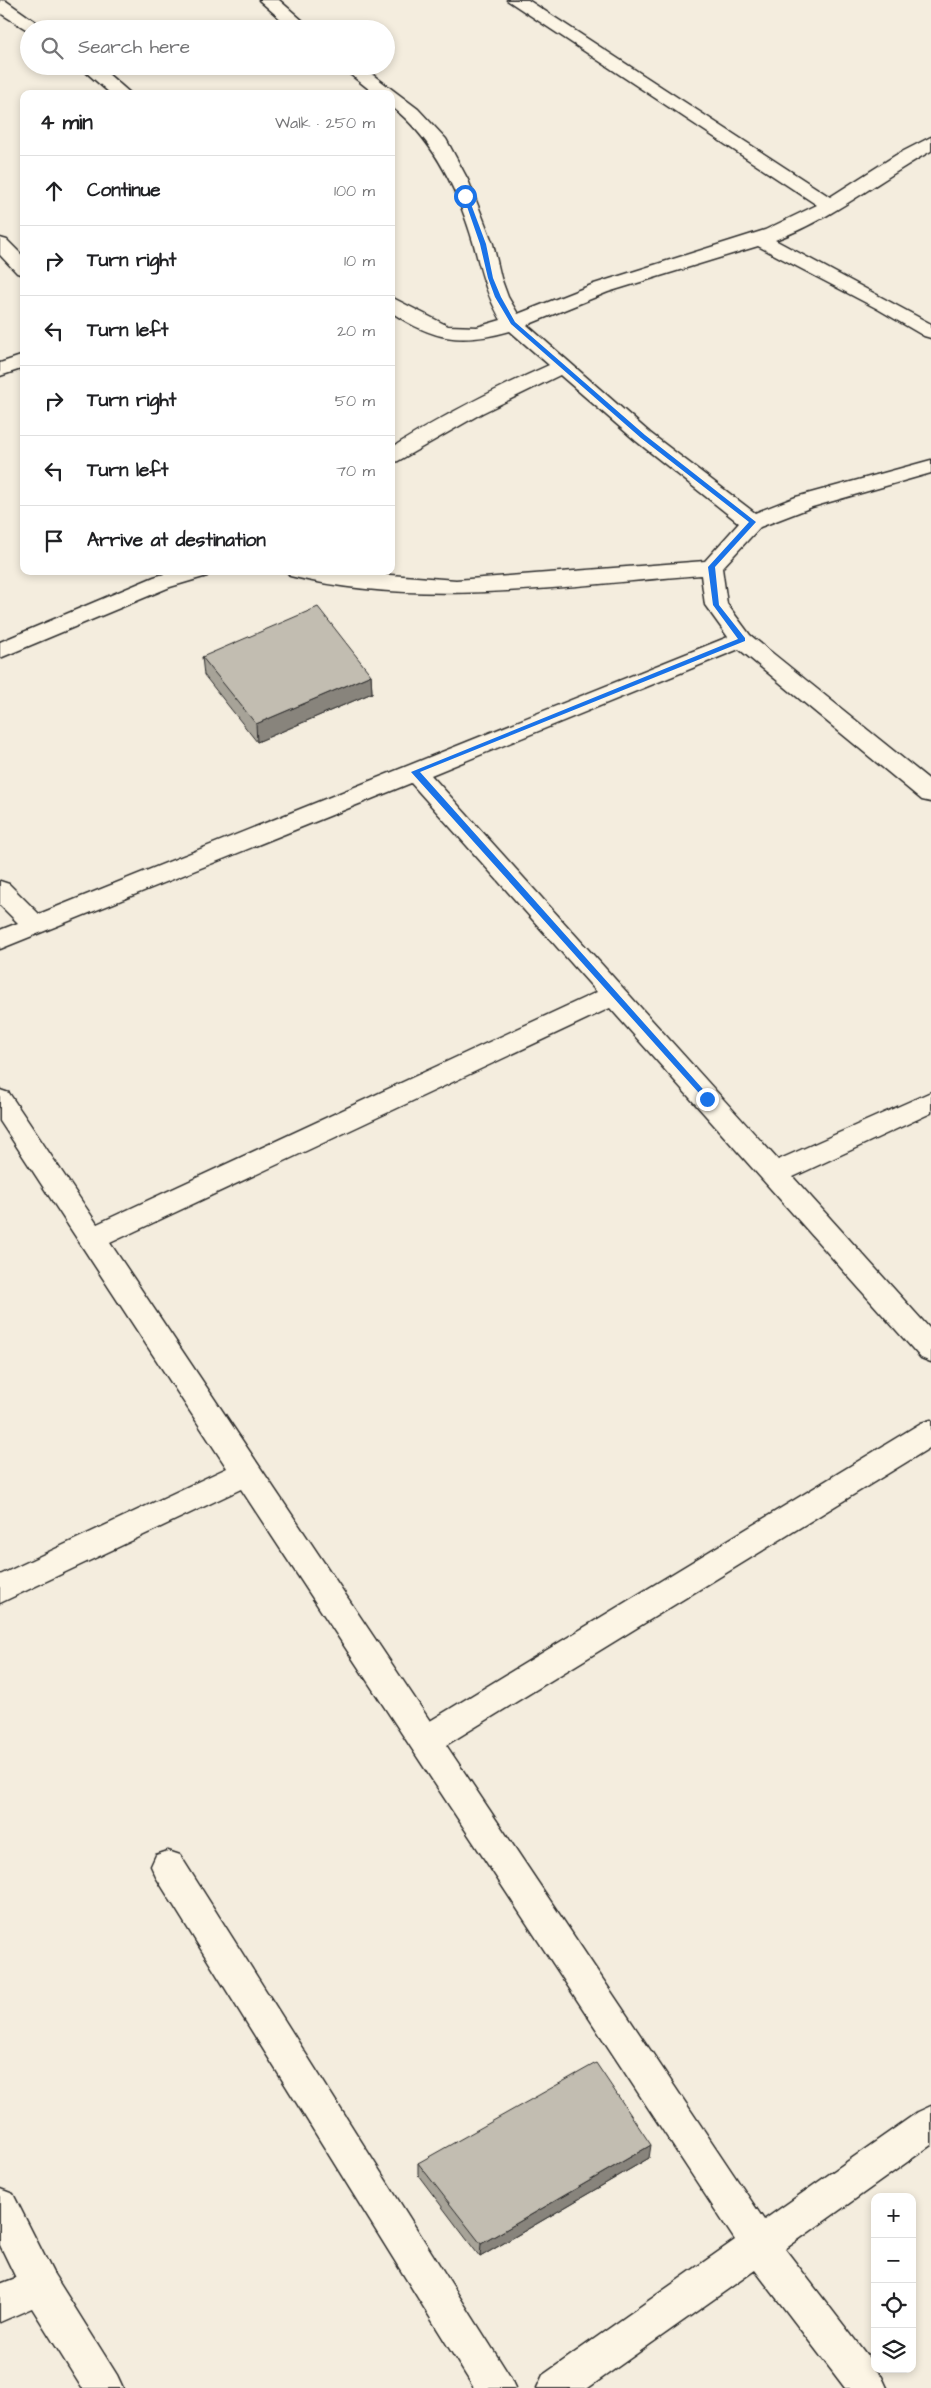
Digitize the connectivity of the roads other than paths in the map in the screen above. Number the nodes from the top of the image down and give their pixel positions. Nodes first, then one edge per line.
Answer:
1 (268, 0) edge
2 (516, 0) edge
3 (0, 5) edge
4 (23, 20) edge
5 (292, 20) edge
6 (99, 75) edge
7 (361, 75) edge
8 (117, 90) edge
9 (381, 90) edge
10 (395, 100) edge
11 (931, 142) edge
12 (830, 206) junction
13 (759, 238) junction
14 (0, 244) edge
15 (20, 266) edge
16 (395, 306) edge
17 (513, 323) junction
18 (931, 332) edge
19 (20, 362) edge
20 (562, 367) junction
21 (0, 370) edge
22 (395, 454) edge
23 (931, 466) edge
24 (752, 522) junction
25 (712, 567) junction
26 (186, 575) edge
27 (320, 575) edge
28 (742, 640) junction
29 (0, 652) edge
30 (415, 772) junction
31 (931, 794) edge
32 (0, 890) edge
33 (35, 925) junction
34 (0, 940) edge
35 (614, 995) junction
36 (0, 1100) edge
37 (931, 1102) edge
38 (774, 1174) junction
39 (92, 1239) junction
40 (931, 1350) edge
41 (931, 1432) edge
42 (247, 1472) junction
43 (0, 1589) edge
44 (425, 1742) junction
45 (168, 1866) dead end
46 (931, 2124) edge
47 (0, 2207) edge
48 (758, 2245) junction
49 (40, 2286) junction
50 (0, 2303) edge
51 (104, 2388) edge
52 (496, 2388) edge
53 (556, 2388) edge
54 (868, 2388) edge

1 - 5 street
2 - 12 street
3 - 4 street
6 - 8 street
7 - 9 street
10 - 17 street
11 - 12 street
12 - 13 street
13 - 17 street
13 - 18 street
14 - 15 street
16 - 17 street
17 - 20 street
19 - 21 street
20 - 22 street
20 - 24 street
23 - 24 street
24 - 25 street
25 - 27 street
25 - 28 street
26 - 29 street
28 - 30 street
28 - 31 street
30 - 33 street
30 - 35 street
32 - 33 street
33 - 34 street
35 - 38 street
35 - 39 street
36 - 39 street
37 - 38 street
38 - 40 street
39 - 42 street
41 - 44 street
42 - 43 street
42 - 44 street
44 - 48 street
45 - 52 street
46 - 48 street
47 - 49 street
48 - 53 street
48 - 54 street
49 - 50 street
49 - 51 street

